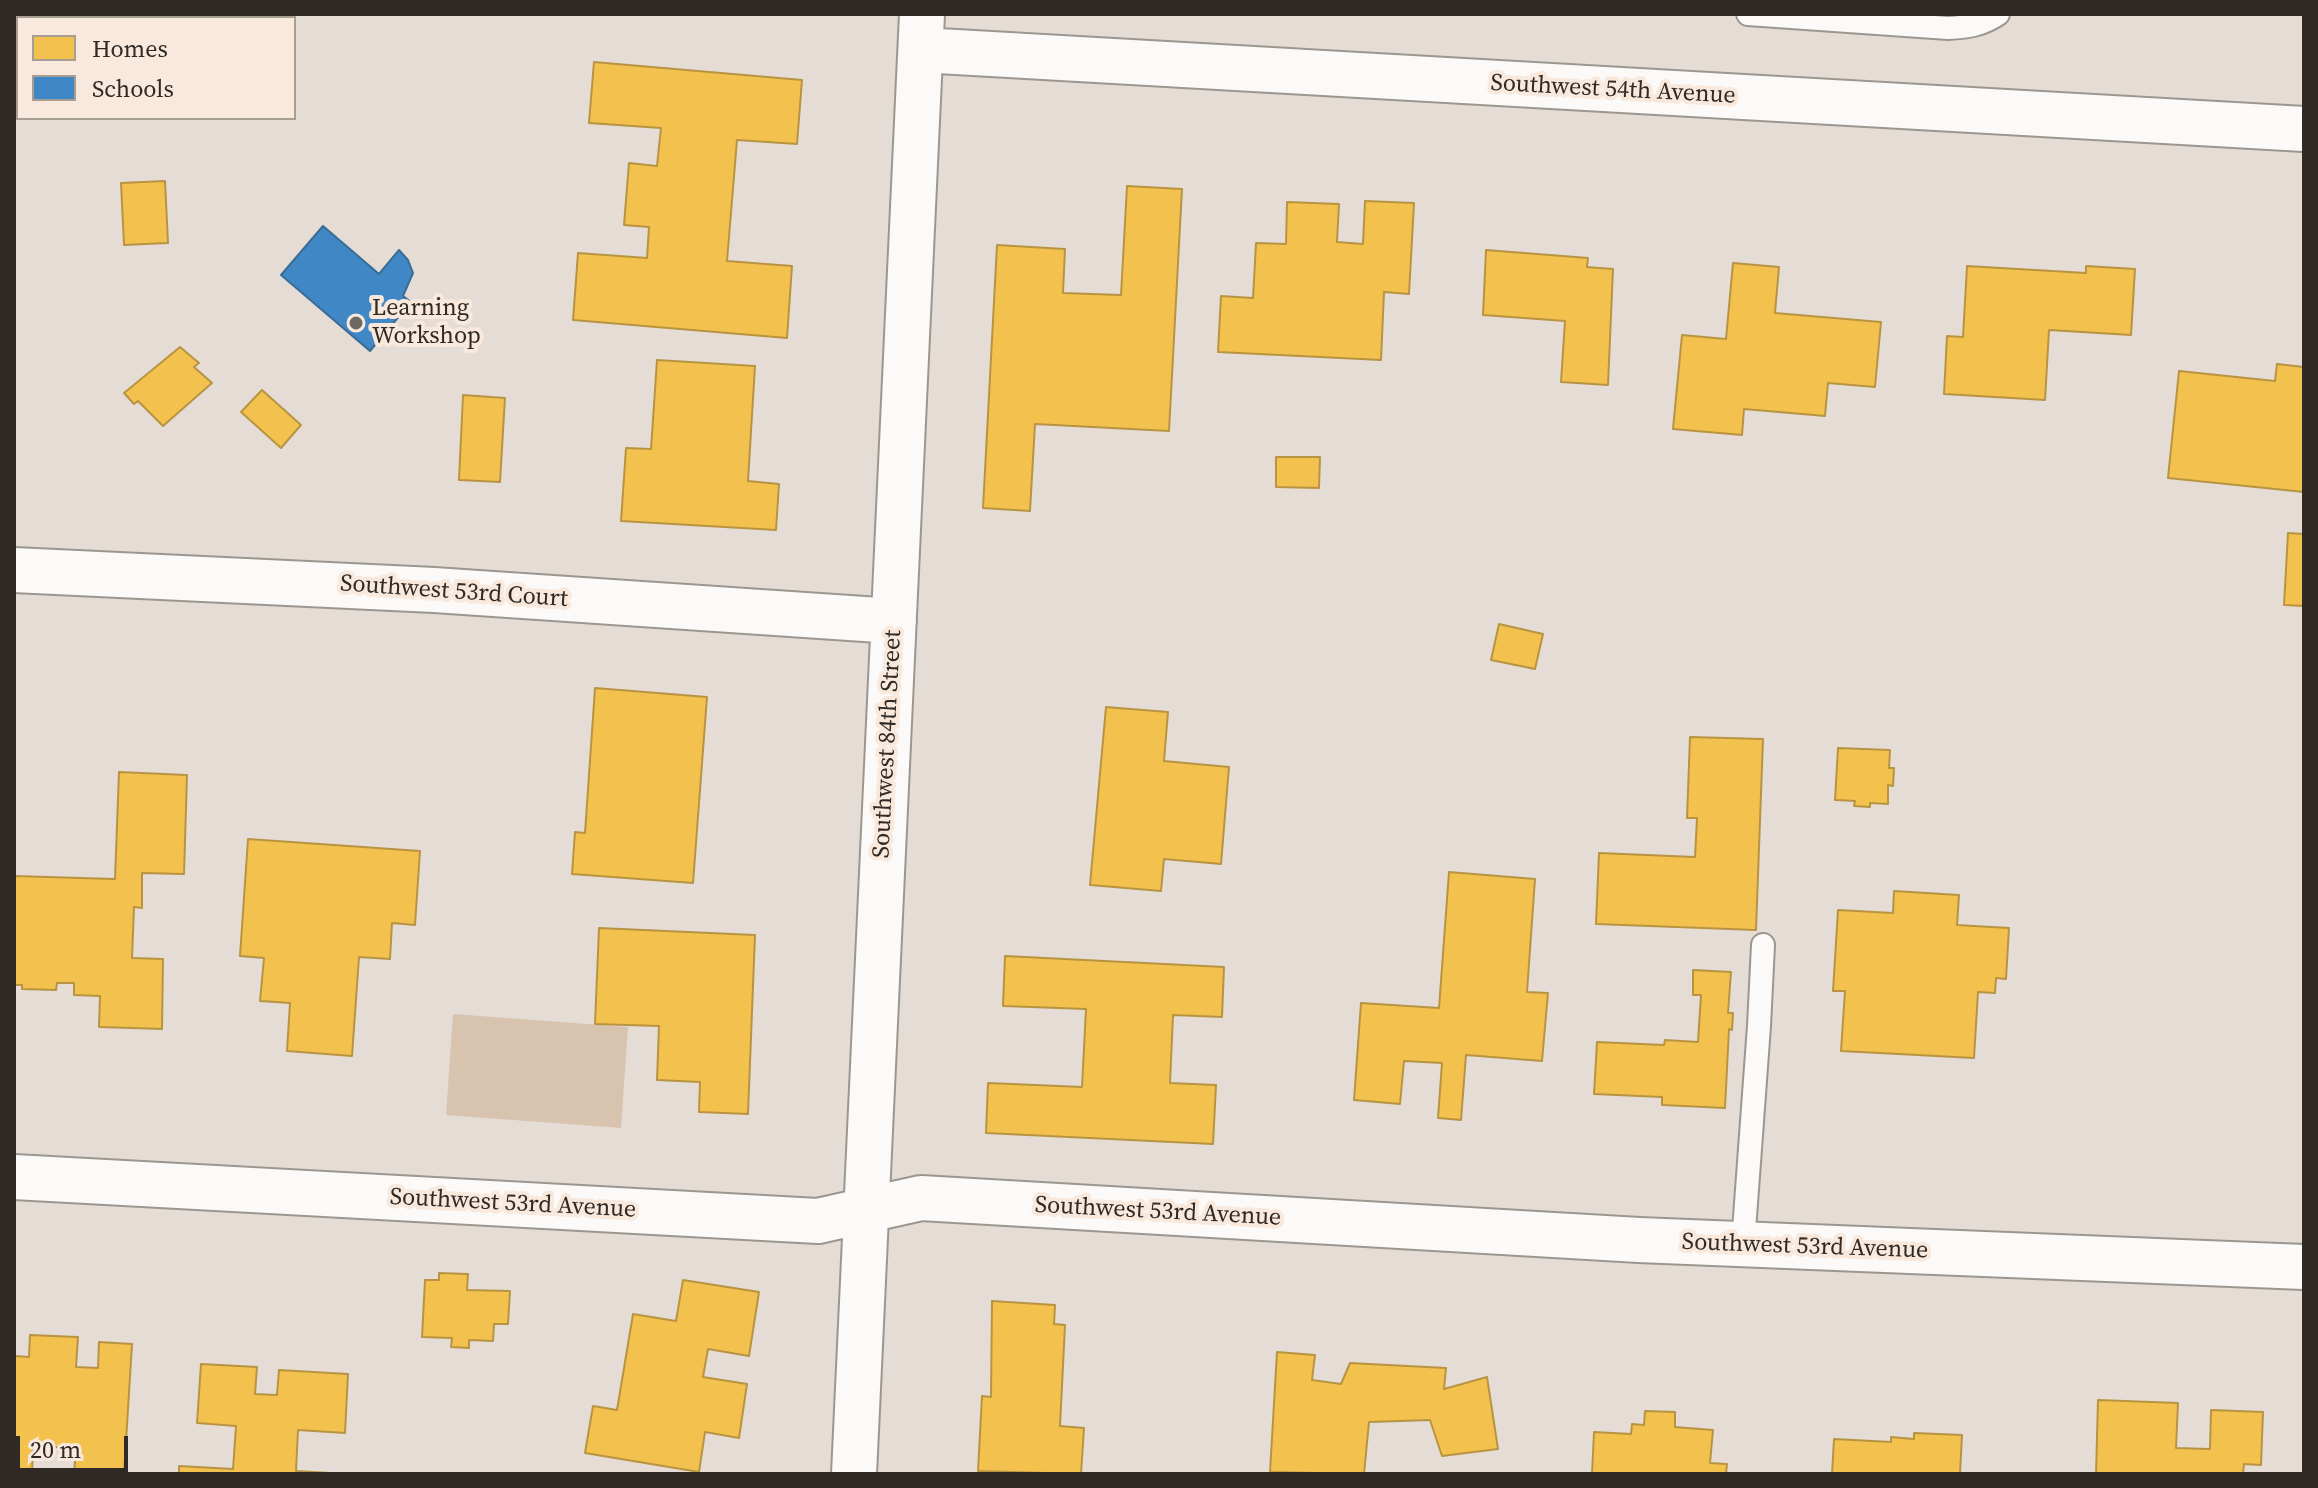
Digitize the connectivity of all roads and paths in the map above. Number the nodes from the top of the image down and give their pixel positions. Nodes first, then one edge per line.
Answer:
1 (1748, 14) edge
2 (1998, 14) edge
3 (922, 32) edge
4 (2304, 129) edge
5 (14, 570) edge
6 (894, 621) junction
7 (1763, 945) dead end
8 (14, 1177) edge
9 (868, 1210) junction
10 (1743, 1244) junction
11 (2304, 1267) edge
12 (854, 1474) edge

1 - 2 lane
3 - 4 street, Southwest 54th Avenue
3 - 6 street, Southwest 84th Street
5 - 6 street, Southwest 53rd Court
6 - 9 street, Southwest 84th Street
7 - 10 lane
8 - 9 street, Southwest 53rd Avenue
9 - 10 street, Southwest 53rd Avenue
9 - 12 street, Southwest 84th Street
10 - 11 street, Southwest 53rd Avenue

